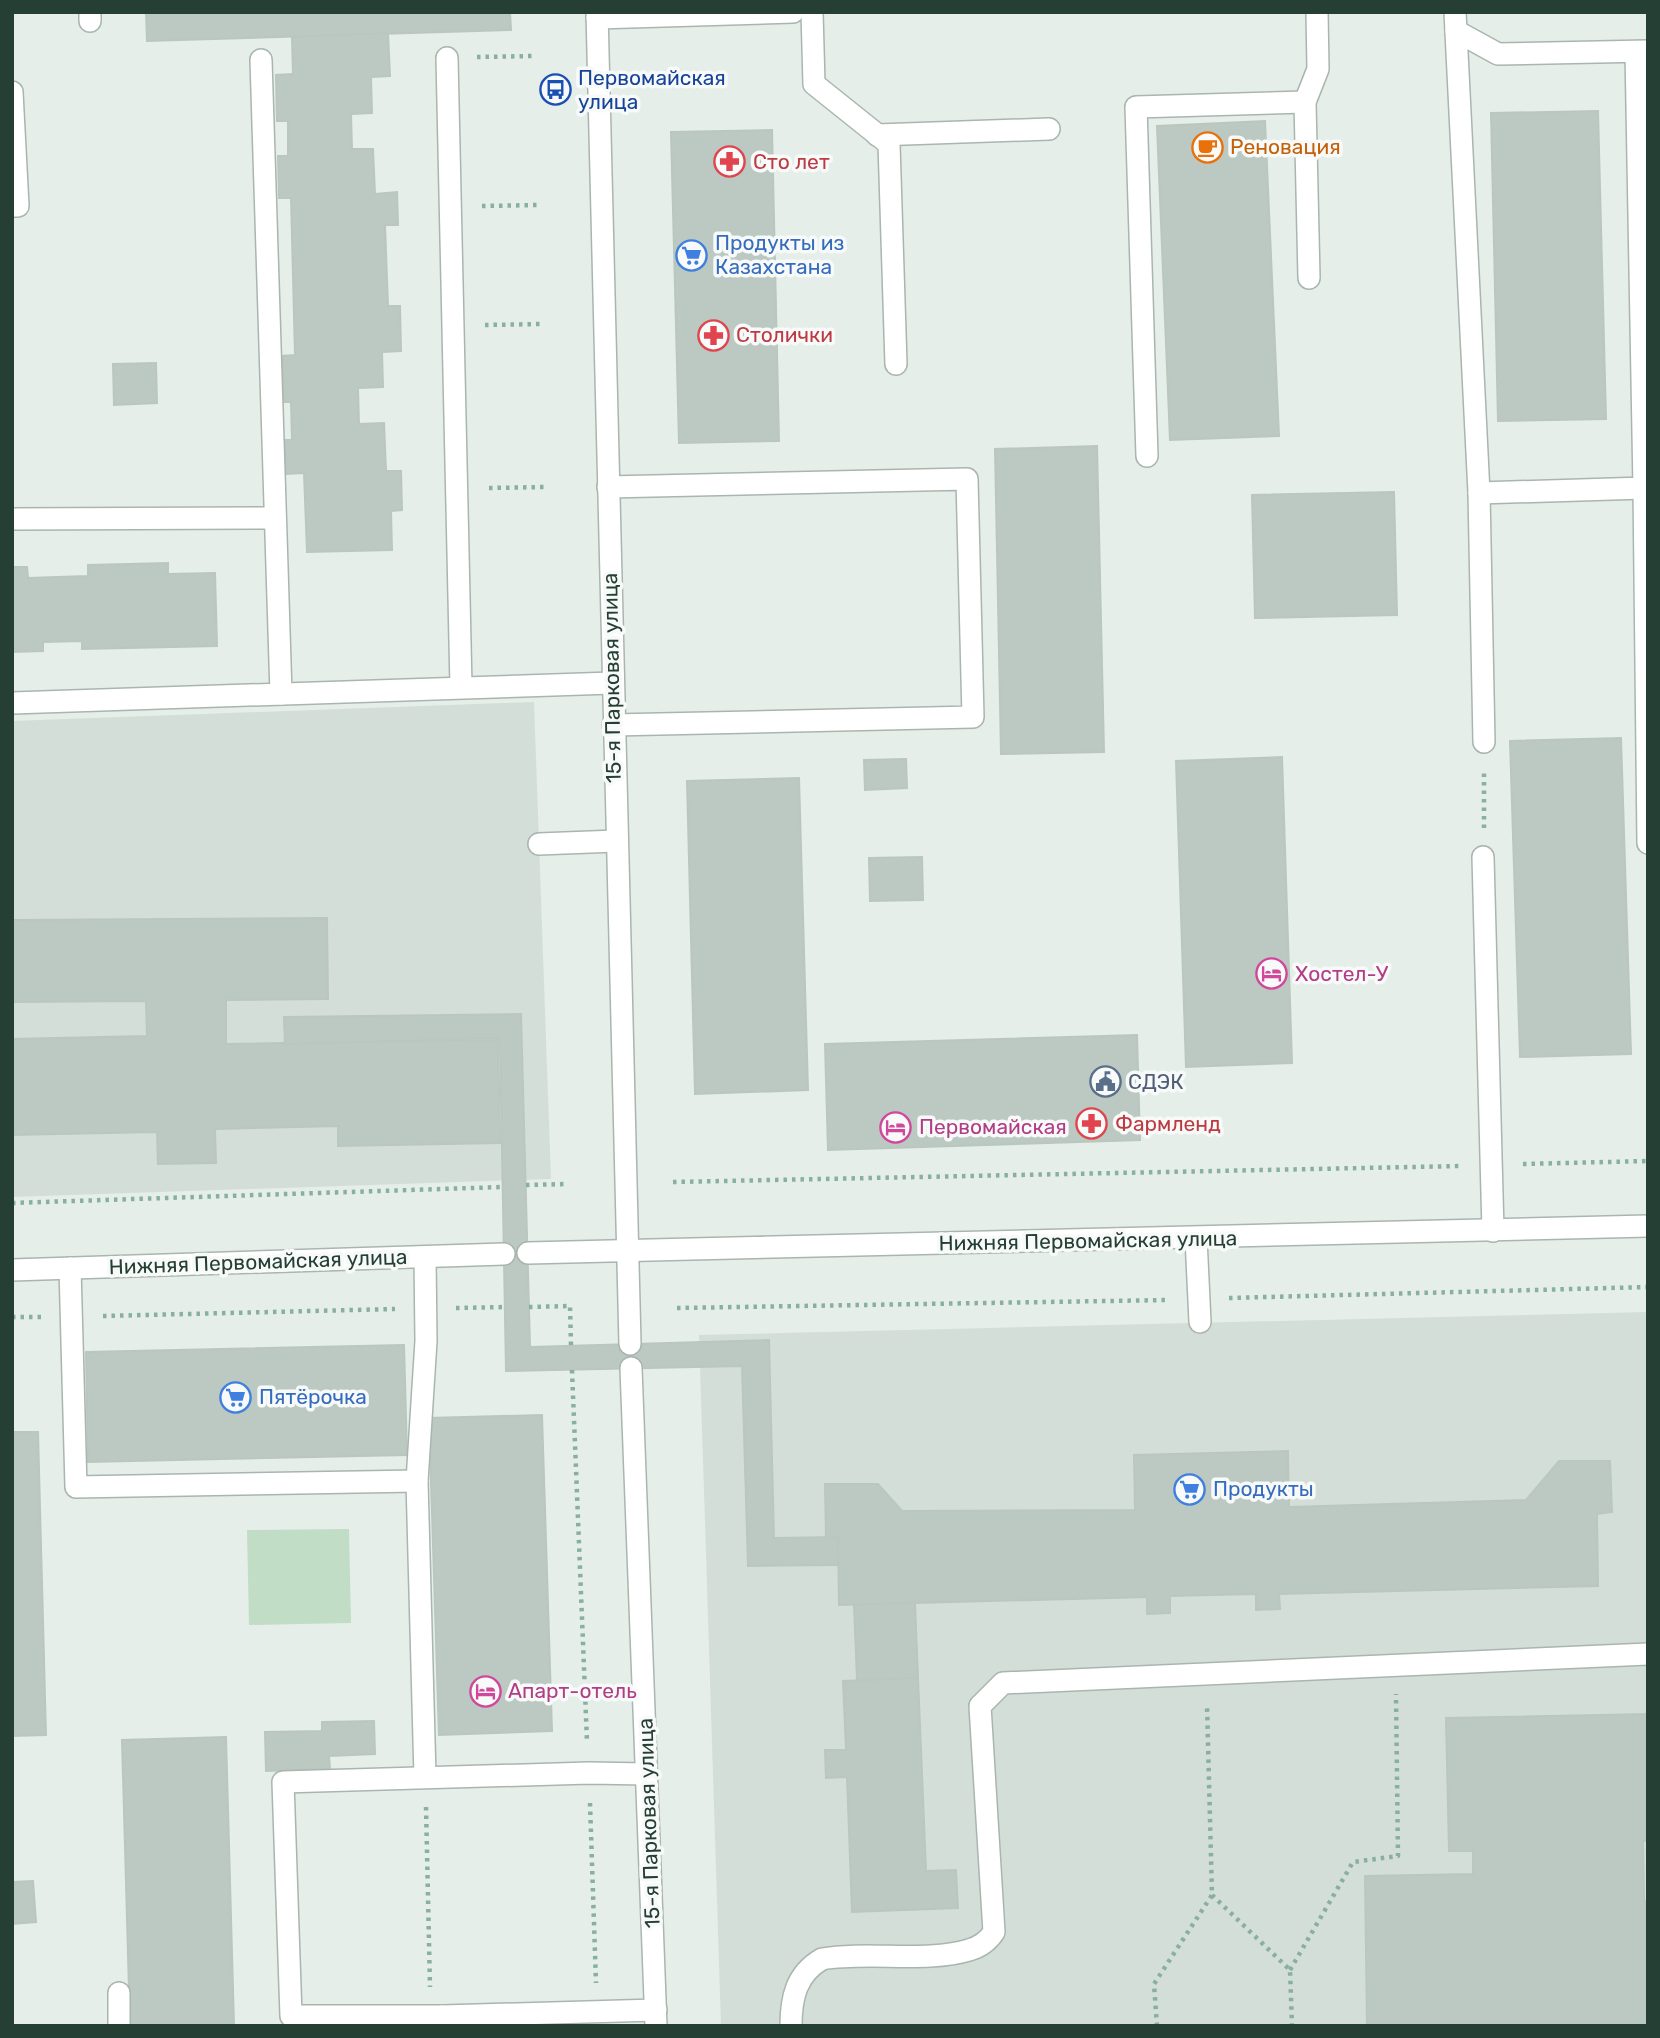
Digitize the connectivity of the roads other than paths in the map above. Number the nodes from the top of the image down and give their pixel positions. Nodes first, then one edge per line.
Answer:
1 (793, 12) edge
2 (812, 12) edge
3 (1317, 12) edge
4 (597, 15) edge
5 (1455, 22) edge
6 (1642, 52) edge
7 (447, 58) road end
8 (261, 60) dead end
9 (12, 92) edge
10 (1305, 102) junction
11 (1049, 129) dead end
12 (877, 135) junction
13 (12, 206) edge
14 (1309, 278) dead end
15 (896, 365) dead end
16 (1645, 390) edge
17 (1147, 456) dead end
18 (608, 486) junction
19 (1644, 488) junction
20 (1479, 493) junction
21 (274, 518) junction
22 (12, 519) edge
23 (612, 683) junction
24 (461, 687) junction
25 (281, 694) junction
26 (12, 703) edge
27 (613, 725) junction
28 (1484, 742) road end
29 (1647, 757) edge
30 (616, 841) junction
31 (1648, 843) edge
32 (539, 844) dead end
33 (1483, 857) road end
34 (1648, 1226) edge
35 (1493, 1231) junction
36 (1196, 1238) junction
37 (627, 1251) junction
38 (528, 1253) dead end
39 (504, 1254) dead end
40 (425, 1256) junction
41 (70, 1268) junction
42 (12, 1270) edge
43 (1200, 1322) dead end
44 (630, 1344) dead end
45 (632, 1368) dead end
46 (418, 1481) junction
47 (1648, 1654) edge
48 (647, 1774) junction
49 (425, 1777) junction
50 (119, 1993) dead end
51 (656, 2018) edge
52 (439, 2019) edge
53 (119, 2026) edge
54 (792, 2026) edge

1 - 4 street
2 - 12 street
3 - 10 street
4 - 18 street, 15-я Парковая улица
5 - 6 street
5 - 20 street
6 - 16 street
7 - 24 street
8 - 21 street
9 - 13 street
10 - 14 street
10 - 17 street
11 - 12 street
12 - 15 street
16 - 19 street
18 - 23 street, 15-я Парковая улица
18 - 27 street
19 - 20 street
19 - 29 street
20 - 28 street
21 - 22 street
21 - 25 street
23 - 24 street
23 - 27 street, 15-я Парковая улица
24 - 25 street
25 - 26 street
27 - 30 street, 15-я Парковая улица
29 - 31 street
30 - 32 street
30 - 37 street, 15-я Парковая улица
33 - 35 street
34 - 35 street, Нижняя Первомайская улица
35 - 36 street, Нижняя Первомайская улица
36 - 37 street, Нижняя Первомайская улица
36 - 43 street
37 - 38 street, Нижняя Первомайская улица
37 - 44 street, 15-я Парковая улица
39 - 40 street, Нижняя Первомайская улица
40 - 41 street, Нижняя Первомайская улица
40 - 46 street
41 - 42 street, Нижняя Первомайская улица
41 - 46 street
45 - 48 street, 15-я Парковая улица
46 - 49 street
47 - 54 street
48 - 49 street
48 - 51 street, 15-я Парковая улица
49 - 52 street
50 - 53 street
51 - 52 street

